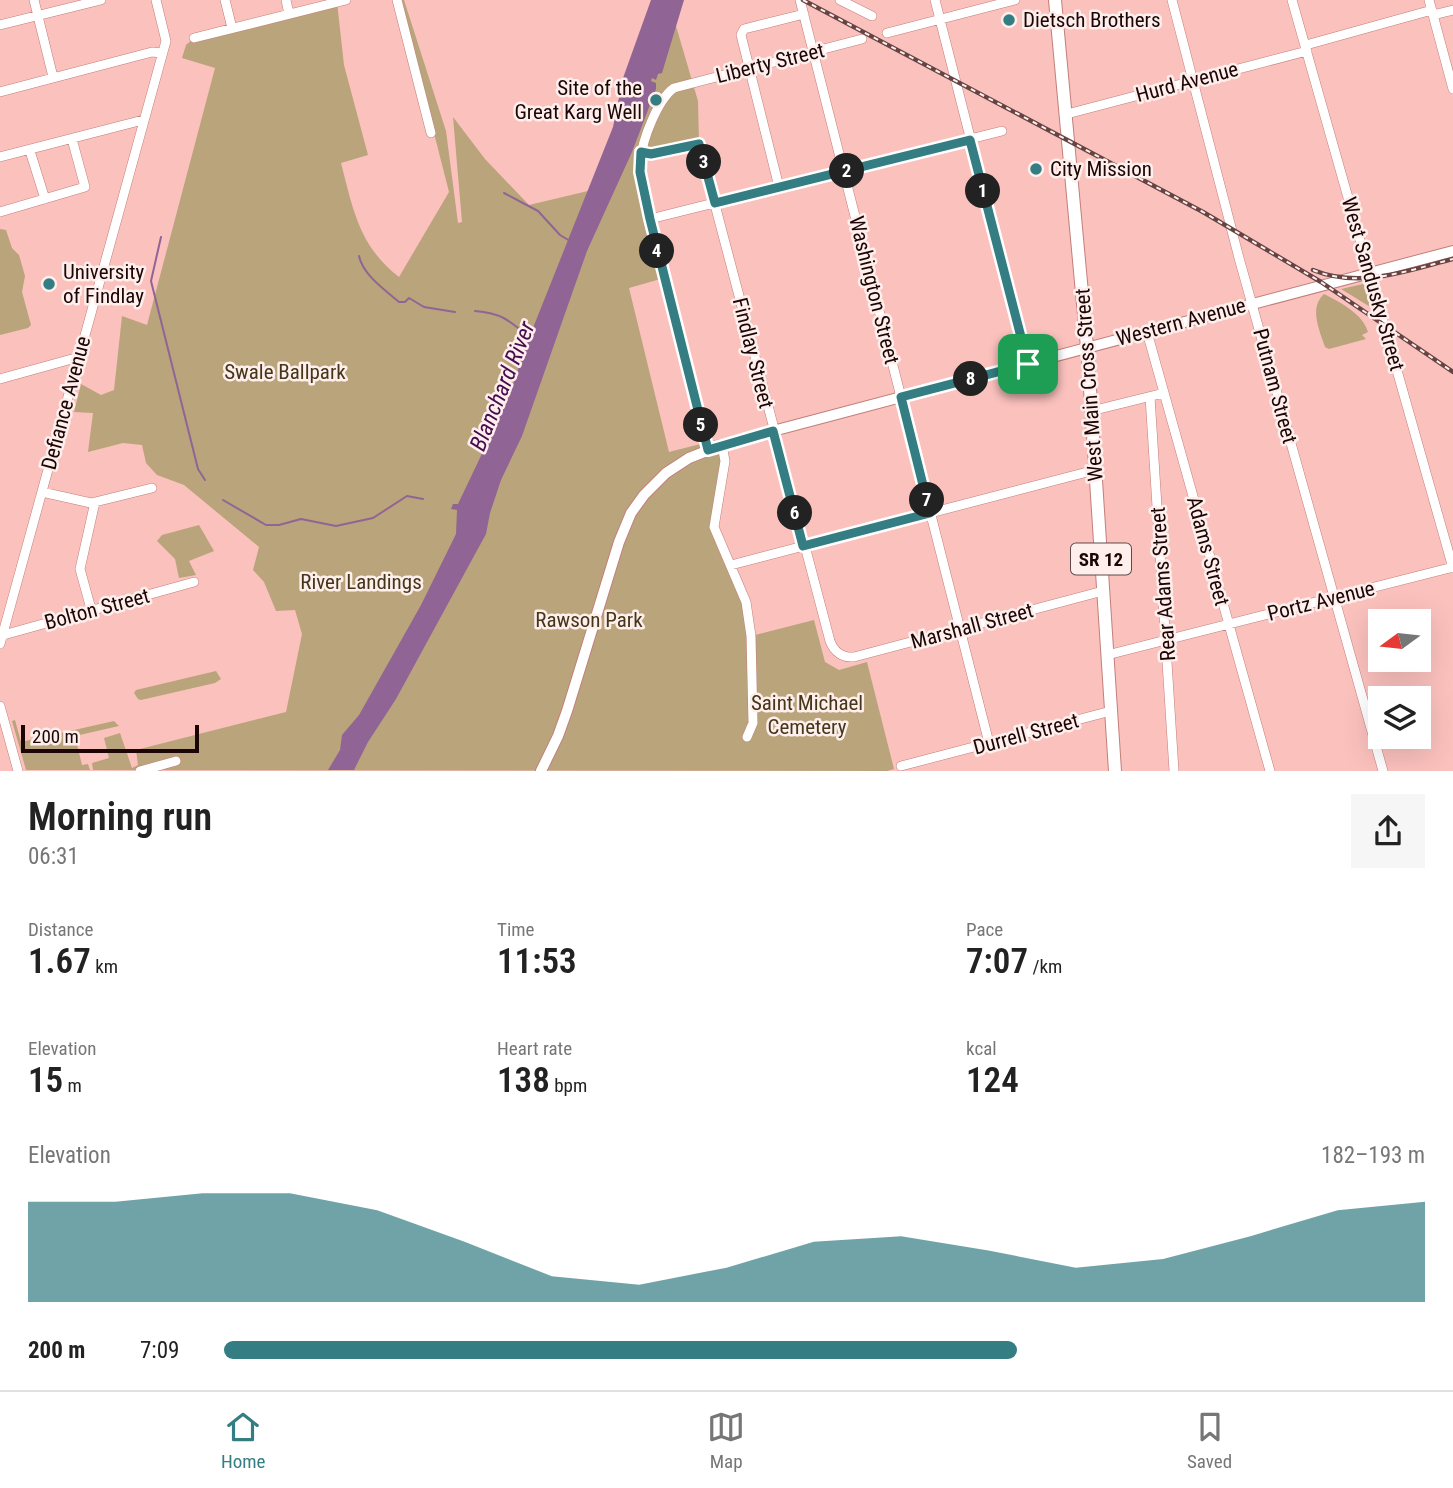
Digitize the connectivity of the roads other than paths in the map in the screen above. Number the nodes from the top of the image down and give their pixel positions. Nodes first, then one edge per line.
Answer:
1 (34, 0) edge
2 (101, 0) edge
3 (156, 0) edge
4 (225, 0) edge
5 (285, 0) edge
6 (346, 0) edge
7 (397, 0) edge
8 (800, 0) edge
9 (840, 0) edge
10 (935, 0) edge
11 (1015, 0) edge
12 (1055, 0) edge
13 (1172, 0) edge
14 (1292, 0) edge
15 (89, 1) edge
16 (1431, 8) edge
17 (1453, 10) edge
18 (289, 14) junction
19 (804, 14) junction
20 (38, 16) junction
21 (872, 16) dead end
22 (939, 19) junction
23 (0, 25) edge
24 (232, 29) junction
25 (887, 33) dead end
26 (194, 38) dead end
27 (862, 39) dead end
28 (1307, 48) junction
29 (813, 51) junction
30 (162, 53) junction
31 (749, 68) junction
32 (53, 77) junction
33 (1193, 81) junction
34 (1453, 89) edge
35 (0, 92) edge
36 (1067, 114) junction
37 (144, 120) junction
38 (1002, 131) dead end
39 (431, 134) dead end
40 (72, 139) junction
41 (970, 140) junction
42 (30, 151) junction
43 (641, 152) junction
44 (0, 157) edge
45 (844, 172) junction
46 (779, 187) junction
47 (45, 199) junction
48 (715, 203) junction
49 (0, 212) edge
50 (650, 219) junction
51 (1453, 251) edge
52 (1370, 273) junction
53 (1252, 303) junction
54 (1147, 332) junction
55 (1087, 348) junction
56 (79, 356) junction
57 (1028, 364) junction
58 (0, 379) edge
59 (1164, 393) junction
60 (901, 397) junction
61 (1150, 397) junction
62 (1091, 411) junction
63 (773, 431) junction
64 (722, 445) junction
65 (708, 450) junction
66 (1095, 470) junction
67 (152, 488) dead end
68 (42, 492) junction
69 (95, 502) junction
70 (930, 513) junction
71 (803, 546) junction
72 (731, 565) junction
73 (1453, 568) edge
74 (194, 582) dead end
75 (1103, 591) junction
76 (1334, 597) junction
77 (91, 609) junction
78 (1228, 625) junction
79 (959, 629) junction
80 (1, 639) edge
81 (1167, 641) junction
82 (842, 655) joint
83 (1107, 655) junction
84 (0, 706) edge
85 (1111, 711) junction
86 (747, 737) dead end
87 (989, 743) junction
88 (176, 761) dead end
89 (901, 766) dead end
90 (18, 771) edge
91 (139, 771) edge
92 (541, 771) edge
93 (1115, 771) edge
94 (1174, 771) edge
95 (1270, 771) edge
96 (1383, 771) edge

1 - 20 street
2 - 15 street
3 - 30 street, Defiance Avenue
4 - 24 street
5 - 18 street
6 - 18 street
7 - 39 street
8 - 19 street, Washington Street
9 - 21 street
10 - 22 street
11 - 22 street
12 - 36 highway, West Main Cross Street / SR 12
13 - 33 street, Putnam Street
14 - 28 street, West Sandusky Street
15 - 20 street
16 - 17 street, Hurd Avenue
16 - 28 street, Hurd Avenue
16 - 34 street
18 - 24 street
19 - 29 street, Washington Street
19 - 31 street
20 - 23 street
20 - 32 street
22 - 25 street
22 - 41 street
24 - 26 street
27 - 29 street, Liberty Street
28 - 33 street, Hurd Avenue
28 - 52 street, West Sandusky Street
29 - 31 street, Liberty Street
29 - 45 street, Washington Street
30 - 32 street
30 - 37 street, Defiance Avenue
31 - 43 street, Liberty Street
31 - 46 street
32 - 35 street
33 - 36 street, Hurd Avenue
33 - 53 street, Putnam Street
36 - 55 highway, West Main Cross Street / SR 12
37 - 40 street
37 - 56 street, Defiance Avenue
38 - 41 street
40 - 42 street
40 - 47 street
41 - 45 street
41 - 57 street
42 - 44 street
42 - 47 street
43 - 48 street, Findlay Street
43 - 50 street
45 - 46 street
45 - 60 street, Washington Street
46 - 48 street
47 - 49 street
48 - 50 street
48 - 63 street, Findlay Street
50 - 65 street
51 - 52 main road, Western Avenue
52 - 53 main road, Western Avenue
52 - 73 street, West Sandusky Street
53 - 54 main road, Western Avenue
53 - 76 street, Putnam Street
54 - 55 main road, Western Avenue
54 - 59 street, Adams Street
55 - 57 main road, Western Avenue
55 - 62 highway, West Main Cross Street / SR 12
56 - 58 street
56 - 68 street, Defiance Avenue
57 - 60 main road, Western Avenue
59 - 61 street
59 - 78 street, Adams Street
60 - 63 main road, Western Avenue
60 - 70 street, Washington Street
61 - 62 street
61 - 81 street, Rear Adams Street
62 - 66 highway, West Main Cross Street / SR 12
63 - 64 main road, Western Avenue
63 - 71 street, Findlay Street
64 - 65 main road, Western Avenue
64 - 72 street
65 - 92 main road, Western Avenue
66 - 70 street
66 - 75 highway, West Main Cross Street / SR 12
67 - 69 street
68 - 69 street
68 - 80 street, Defiance Avenue
69 - 77 street
70 - 71 street
70 - 79 street, Washington Street
71 - 72 street
71 - 82 street, Findlay Street
72 - 86 street
73 - 76 street, Portz Avenue
74 - 77 street, Bolton Street
75 - 79 street, Marshall Street
75 - 83 highway, West Main Cross Street / SR 12
76 - 78 street, Portz Avenue
76 - 96 street, Putnam Street
77 - 80 street, Bolton Street
78 - 81 street, Portz Avenue
78 - 95 street, Adams Street
79 - 82 street, Marshall Street
79 - 87 street, Washington Street
81 - 83 street, Portz Avenue
81 - 94 street, Rear Adams Street
83 - 85 highway, West Main Cross Street / SR 12
84 - 90 street
85 - 87 street, Durrell Street
85 - 93 highway, West Main Cross Street / SR 12
87 - 89 street, Durrell Street
88 - 91 street

